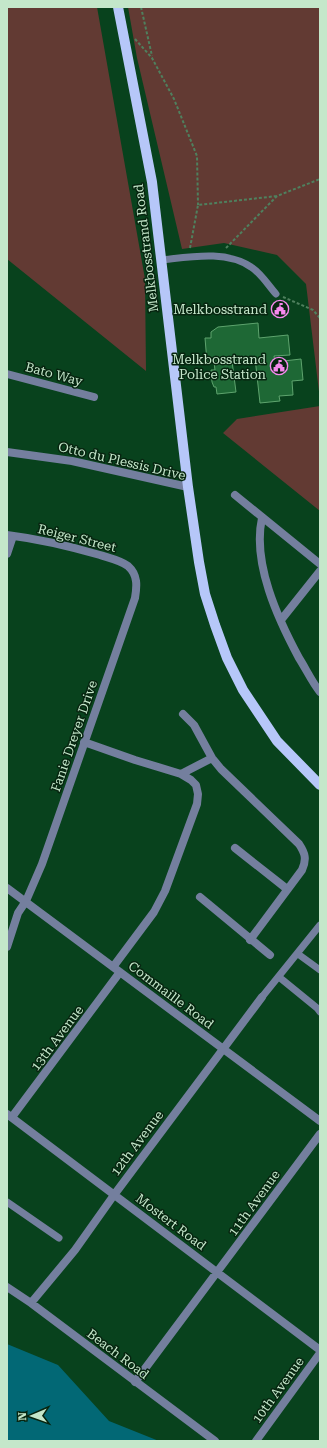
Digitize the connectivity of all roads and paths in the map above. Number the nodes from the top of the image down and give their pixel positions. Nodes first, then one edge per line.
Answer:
1 (118, 7) edge
2 (141, 7) edge
3 (122, 26) junction
4 (152, 58) junction
5 (320, 179) edge
6 (277, 196) junction
7 (198, 205) junction
8 (218, 256) junction
9 (189, 257) junction
10 (161, 260) junction
11 (276, 294) joint
12 (320, 318) edge
13 (7, 374) edge
14 (94, 397) dead end
15 (7, 452) edge
16 (188, 487) junction
17 (235, 495) dead end
18 (262, 518) junction
19 (10, 535) edge
20 (7, 554) edge
21 (320, 564) edge
22 (320, 571) edge
23 (135, 576) joint
24 (281, 620) junction
25 (320, 692) edge
26 (183, 714) dead end
27 (84, 742) junction
28 (212, 758) junction
29 (181, 774) junction
30 (320, 785) edge
31 (235, 848) dead end
32 (7, 888) edge
33 (287, 889) junction
34 (200, 897) dead end
35 (26, 901) junction
36 (320, 924) edge
37 (250, 940) junction
38 (7, 947) edge
39 (298, 954) junction
40 (270, 955) dead end
41 (117, 969) junction
42 (320, 970) edge
43 (279, 977) junction
44 (262, 997) joint
45 (320, 1012) edge
46 (223, 1049) junction
47 (10, 1116) edge
48 (320, 1121) edge
49 (320, 1134) edge
50 (114, 1195) junction
51 (7, 1202) edge
52 (60, 1238) dead end
53 (218, 1273) junction
54 (7, 1287) edge
55 (31, 1303) junction
56 (320, 1350) edge
57 (320, 1354) edge
58 (135, 1382) junction
59 (215, 1441) edge
60 (256, 1441) edge

1 - 3 main road, Melkbosstrand Road
2 - 4 path
3 - 4 path
3 - 10 main road, Melkbosstrand Road
4 - 7 path
5 - 6 path
6 - 7 path
6 - 8 path
7 - 9 path
8 - 9 lane
8 - 11 lane
9 - 10 lane
10 - 16 main road, Melkbosstrand Road
11 - 12 path
13 - 14 street, Bato Way
15 - 16 street, Otto du Plessis Drive
16 - 30 main road, Otto du Plessis Drive
17 - 18 street
18 - 21 street
18 - 24 street
19 - 20 street
19 - 23 street, Reiger Street
22 - 24 street
23 - 27 street, Fanie Dreyer Drive
24 - 25 street
26 - 28 street
27 - 29 street
27 - 35 street, Fanie Dreyer Drive
28 - 29 street
28 - 33 street
29 - 41 street, 13th Avenue
31 - 33 street
32 - 35 street, Commaille Road
33 - 37 street
34 - 37 street
35 - 38 street, Fanie Dreyer Drive
35 - 41 street, Commaille Road
36 - 39 lane
37 - 40 street
39 - 42 lane
39 - 43 lane
41 - 46 street, Commaille Road
41 - 47 street, 13th Avenue
43 - 44 lane
43 - 45 lane
44 - 46 street, 12th Avenue
46 - 48 street, Commaille Road
46 - 50 street, 12th Avenue
47 - 50 street, Mostert Road
49 - 53 street, 11th Avenue
50 - 53 street, Mostert Road
50 - 55 street, 12th Avenue
51 - 52 lane
53 - 56 street, Mostert Road
53 - 58 street, 11th Avenue
54 - 55 street, Beach Road
55 - 58 street, Beach Road
57 - 60 street, 10th Avenue
58 - 59 street, Beach Road

